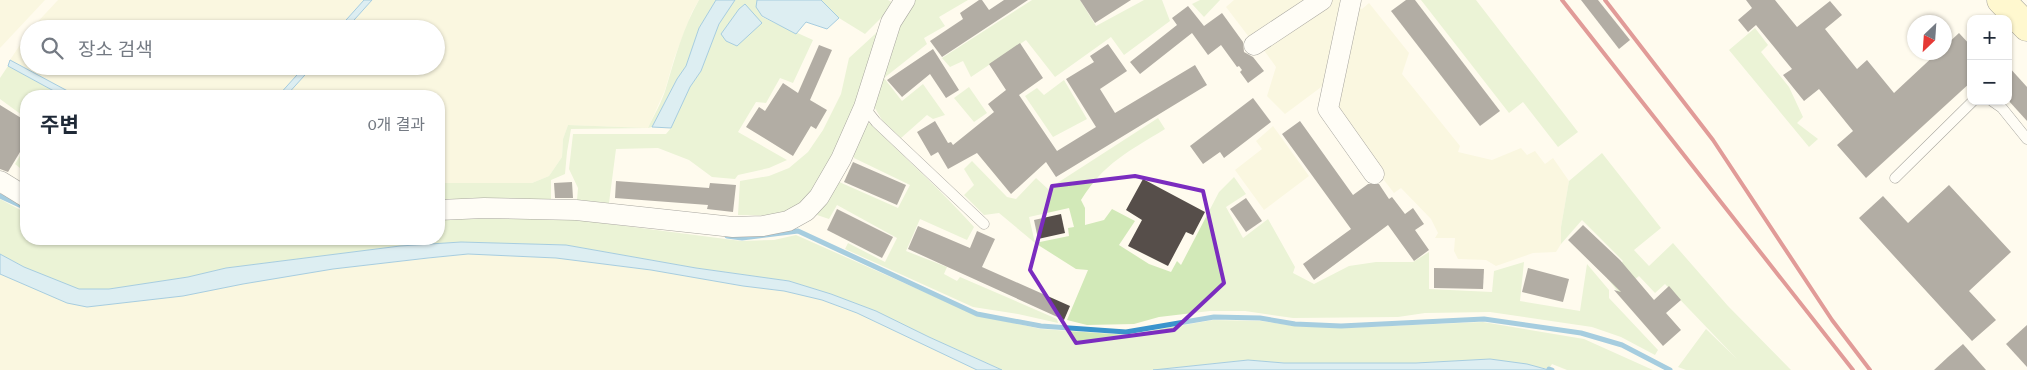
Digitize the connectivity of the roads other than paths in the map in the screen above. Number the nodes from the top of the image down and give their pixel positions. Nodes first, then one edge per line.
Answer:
1 (905, 0) edge
2 (1322, 0) edge
3 (1351, 0) edge
4 (2001, 0) edge
5 (2027, 27) edge
6 (1254, 45) dead end
7 (1969, 105) edge
8 (1998, 105) edge
9 (864, 107) junction
10 (2027, 139) edge
11 (1374, 174) dead end
12 (1895, 178) dead end
13 (0, 181) edge
14 (20, 194) edge
15 (445, 210) edge
16 (984, 224) dead end

1 - 9 street
2 - 6 street
3 - 11 street
4 - 5 main road
7 - 12 lane
8 - 10 lane
9 - 15 street
9 - 16 lane
13 - 14 street

